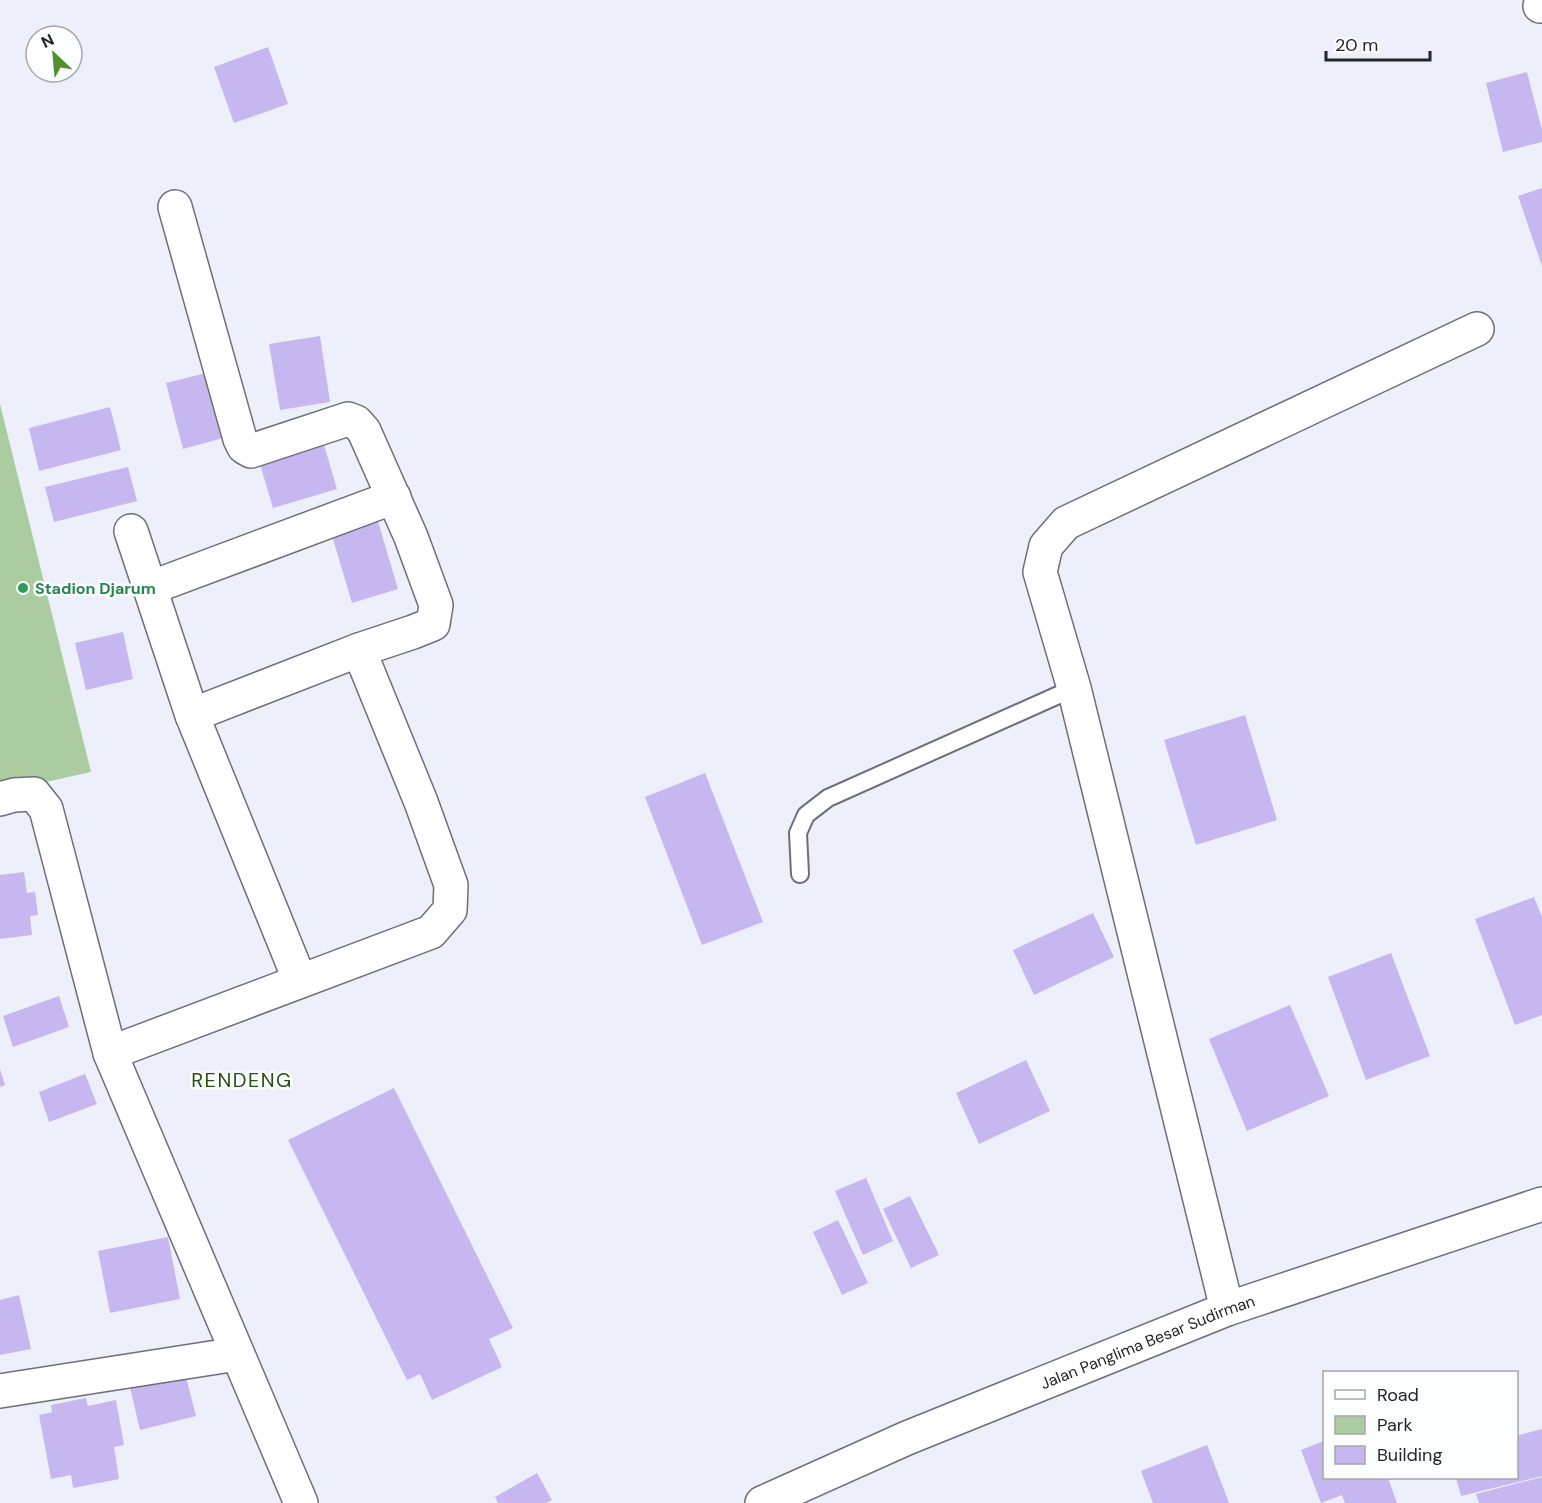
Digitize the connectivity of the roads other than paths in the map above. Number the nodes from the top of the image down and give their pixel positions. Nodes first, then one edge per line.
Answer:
1 (175, 207) dead end
2 (1477, 329) dead end
3 (394, 497) junction
4 (131, 531) dead end
5 (150, 588) junction
6 (359, 650) junction
7 (1074, 688) junction
8 (192, 715) junction
9 (0, 799) edge
10 (800, 874) dead end
11 (300, 981) junction
12 (110, 1053) junction
13 (1542, 1204) edge
14 (1227, 1309) junction
15 (237, 1354) junction
16 (0, 1391) edge
17 (301, 1503) edge
18 (762, 1503) edge

1 - 3 street
2 - 7 street
3 - 5 street
3 - 6 street
4 - 5 street
5 - 8 street
6 - 8 street
6 - 11 street
7 - 10 lane
7 - 14 street
8 - 11 street
9 - 12 street
11 - 12 street
12 - 15 street
13 - 14 street, Jalan Panglima Besar Sudirman
14 - 18 street, Jalan Panglima Besar Sudirman
15 - 16 street
15 - 17 street

